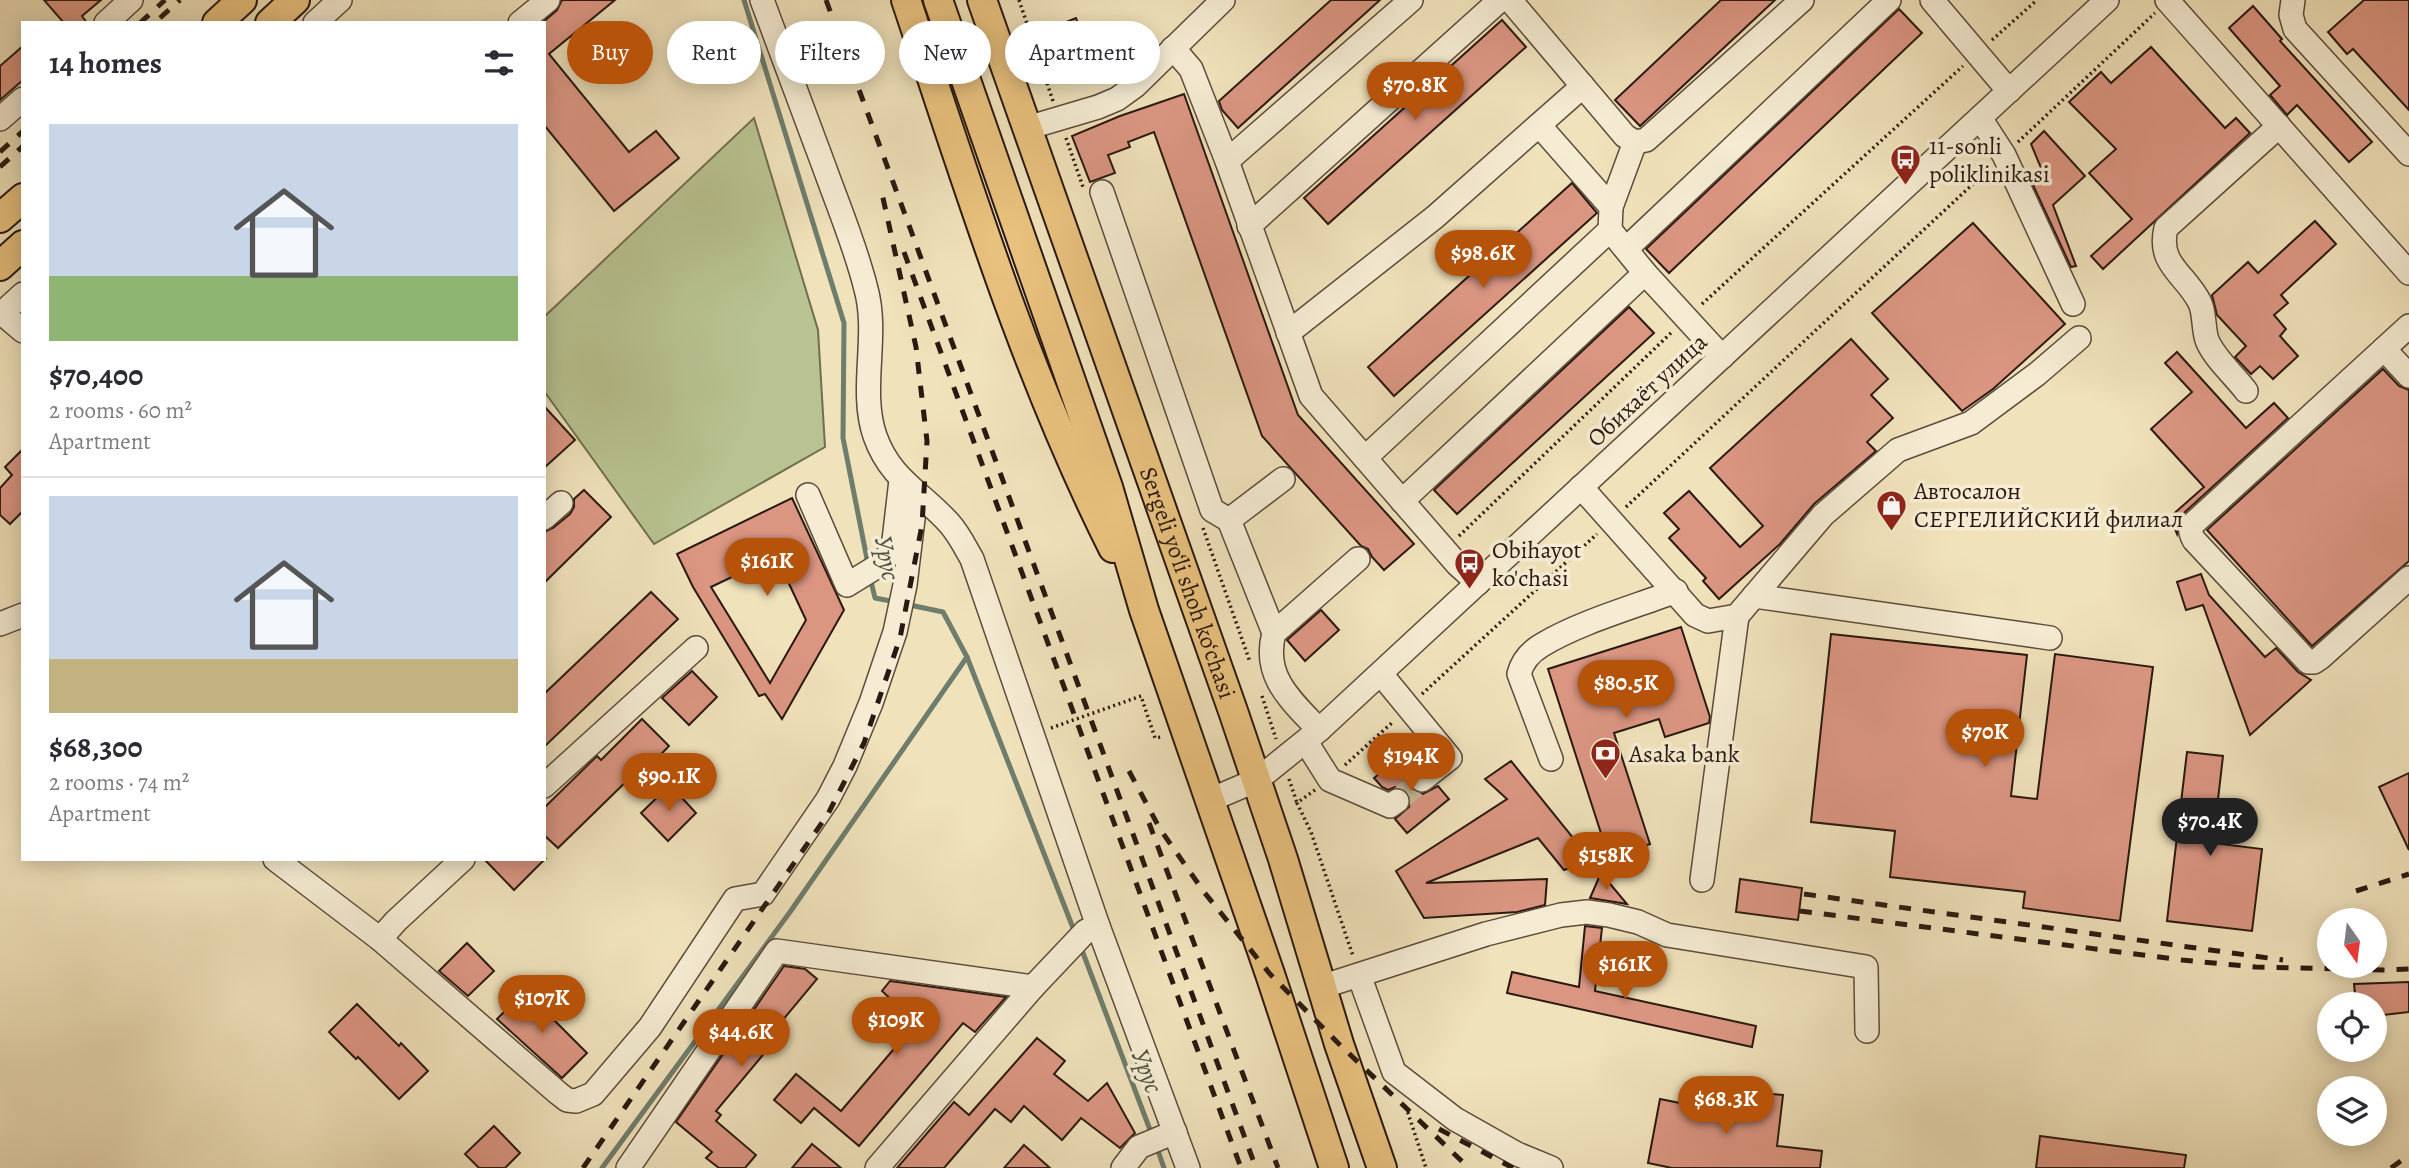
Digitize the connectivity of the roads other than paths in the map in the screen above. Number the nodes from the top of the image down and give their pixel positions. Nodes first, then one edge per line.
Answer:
1 (131, 0) edge
2 (242, 0) edge
3 (295, 0) edge
4 (340, 0) edge
5 (548, 0) edge
6 (762, 0) edge
7 (906, 0) edge
8 (939, 0) edge
9 (982, 0) edge
10 (1223, 0) edge
11 (1411, 0) edge
12 (1500, 0) edge
13 (1510, 0) edge
14 (1802, 0) edge
15 (1889, 0) edge
16 (1932, 0) edge
17 (2292, 0) edge
18 (2168, 1) edge
19 (2097, 3) edge
20 (108, 21) edge
21 (219, 21) edge
22 (272, 21) edge
23 (318, 21) edge
24 (522, 21) edge
25 (1172, 48) junction
26 (1583, 86) junction
27 (2009, 91) junction
28 (21, 101) edge
29 (1980, 118) junction
30 (0, 119) edge
31 (1539, 125) junction
32 (2279, 126) junction
33 (1027, 128) junction
34 (1635, 142) junction
35 (2409, 154) edge
36 (1227, 161) junction
37 (1102, 192) dead end
38 (21, 200) edge
39 (1611, 207) junction
40 (0, 218) edge
41 (1250, 226) junction
42 (1610, 230) junction
43 (21, 247) edge
44 (1626, 249) junction
45 (0, 266) edge
46 (1645, 273) junction
47 (2409, 273) edge
48 (21, 296) edge
49 (2073, 304) dead end
50 (1, 314) edge
51 (2409, 326) edge
52 (21, 329) edge
53 (1289, 333) junction
54 (2079, 338) dead end
55 (2384, 349) junction
56 (1722, 357) junction
57 (2409, 376) edge
58 (2246, 391) dead end
59 (1365, 458) junction
60 (1283, 479) dead end
61 (909, 487) junction
62 (1581, 487) junction
63 (808, 495) dead end
64 (1402, 501) junction
65 (1229, 520) junction
66 (1358, 559) dead end
67 (2409, 578) edge
68 (1478, 583) junction
69 (1676, 591) junction
70 (1754, 596) junction
71 (1144, 610) junction
72 (21, 616) edge
73 (1737, 616) junction
74 (0, 624) edge
75 (1274, 633) junction
76 (2050, 638) dead end
77 (696, 648) dead end
78 (1381, 674) junction
79 (1313, 736) junction
80 (1550, 759) dead end
81 (1257, 780) junction
82 (1422, 780) tunnel mouth
83 (546, 784) edge
84 (1210, 800) junction
85 (1396, 801) dead end
86 (278, 861) edge
87 (461, 861) edge
88 (1702, 880) dead end
89 (1084, 935) junction
90 (380, 939) junction
91 (1359, 975) junction
92 (1033, 987) junction
93 (1321, 987) junction
94 (1867, 1031) dead end
95 (1175, 1132) junction
96 (628, 1168) edge
97 (877, 1168) edge
98 (1123, 1168) edge
99 (1188, 1168) edge
100 (1334, 1168) edge
101 (1382, 1168) edge
102 (1551, 1168) edge

1 - 20 street
2 - 21 main road
3 - 22 main road
4 - 23 street
5 - 24 street
6 - 61 street
7 - 71 main road
8 - 71 main road, Sergeli yo‘li shoh ko‘chasi
9 - 33 main road, Sergeli yo‘li shoh ko‘chasi
10 - 25 street
11 - 36 street
12 - 41 street
13 - 26 street
14 - 34 street
15 - 44 street
16 - 27 street
17 - 35 street
18 - 32 street
19 - 27 street, Обихаёт улица
25 - 33 street
25 - 36 street
26 - 31 street
26 - 34 street
27 - 29 street, Обихаёт улица
28 - 30 street
29 - 49 street
29 - 56 street, Обихаёт улица
31 - 39 street
31 - 53 street
32 - 47 street
32 - 58 street
33 - 81 main road, Sergeli yo‘li shoh ko‘chasi
34 - 39 street
36 - 41 street
37 - 65 street
38 - 40 main road
39 - 42 street
41 - 53 street
42 - 44 street
42 - 59 street
43 - 45 main road
44 - 46 street
46 - 56 street
46 - 64 street
48 - 50 street
50 - 52 street
51 - 55 street
53 - 59 street
54 - 70 street
55 - 57 street
55 - 67 street
56 - 62 street, Обихаёт улица
59 - 64 street
60 - 65 street
61 - 63 street
61 - 89 street
61 - 90 street
62 - 68 street, Обихаёт улица
62 - 69 street
64 - 68 street
65 - 75 street
66 - 75 street
68 - 78 street, Обихаёт улица
69 - 73 street
69 - 80 street
70 - 73 street
70 - 76 street
71 - 84 main road, Sergeli yo‘li shoh ko‘chasi
72 - 74 street
73 - 88 street
75 - 79 street
77 - 83 street
78 - 79 street, Обихаёт улица
78 - 82 street
79 - 81 street, Обихаёт улица
79 - 85 street
81 - 84 street, Обихаёт улица
81 - 93 main road, Sergeli yo‘li shoh ko‘chasi
84 - 100 main road, Sergeli yo‘li shoh ko‘chasi
86 - 90 street
87 - 90 street
89 - 92 street
89 - 95 street
91 - 93 street
91 - 94 street
91 - 102 street
92 - 96 street
92 - 97 street
93 - 101 main road, Sergeli yo‘li shoh ko‘chasi
95 - 98 street
95 - 99 street

